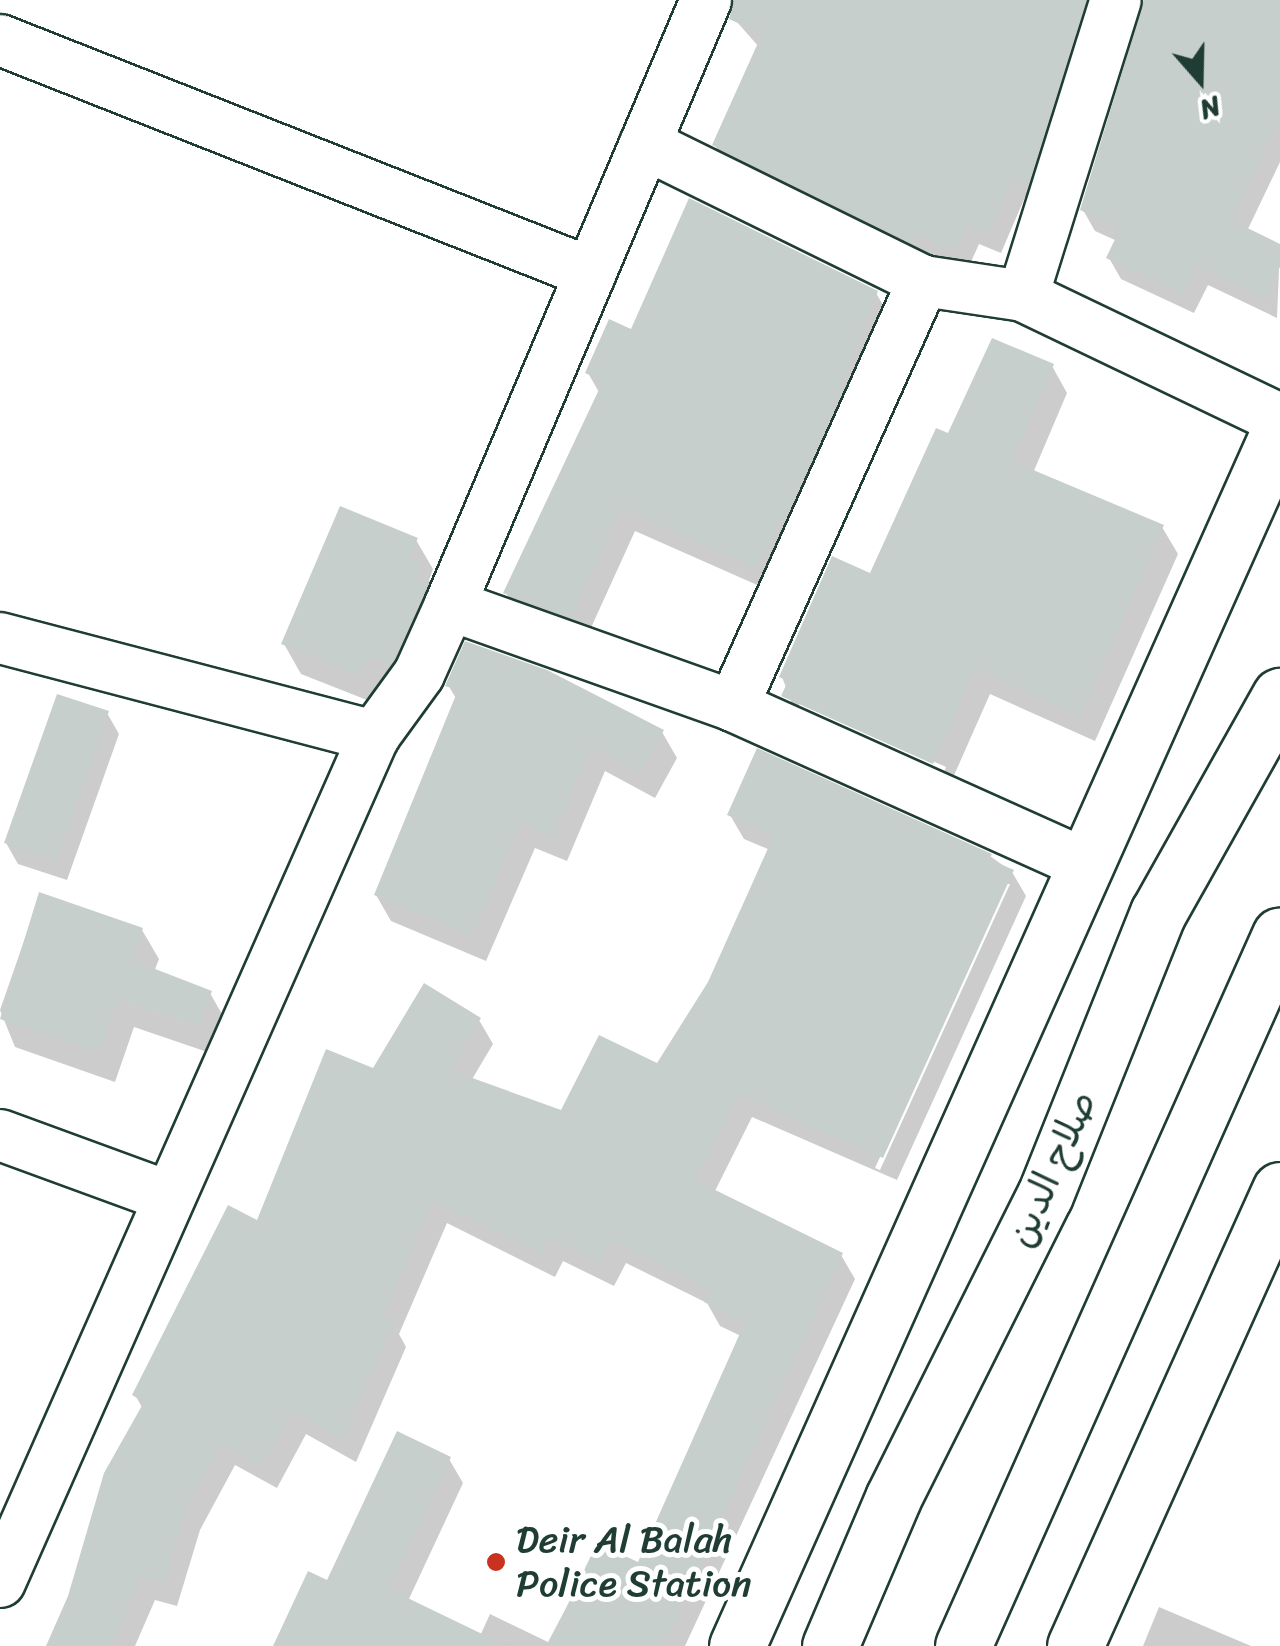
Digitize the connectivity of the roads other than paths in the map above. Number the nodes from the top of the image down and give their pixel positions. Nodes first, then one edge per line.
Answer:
1 (706, 0) edge
2 (1116, 0) edge
3 (0, 40) edge
4 (645, 144) junction
5 (591, 273) junction
6 (922, 281) junction
7 (1023, 296) junction
8 (1280, 419) edge
9 (1280, 430) edge
10 (450, 605) junction
11 (0, 638) edge
12 (1280, 696) edge
13 (733, 706) junction
14 (374, 736) junction
15 (1083, 863) junction
16 (1280, 935) edge
17 (0, 1135) edge
18 (168, 1196) junction
19 (1273, 1221) edge
20 (0, 1582) edge
21 (737, 1646) edge
22 (830, 1646) edge
23 (964, 1646) edge
24 (1075, 1646) edge

1 - 4 street
2 - 7 street
3 - 5 street
4 - 5 street
4 - 6 street
5 - 10 street
6 - 7 street
6 - 13 street
7 - 8 street
9 - 15 main road
10 - 13 street
10 - 14 street
11 - 14 street
12 - 22 main road, صلاح الدين
13 - 15 street
14 - 18 street
15 - 21 main road
16 - 23 main road
17 - 18 street
18 - 20 street
19 - 24 main road

